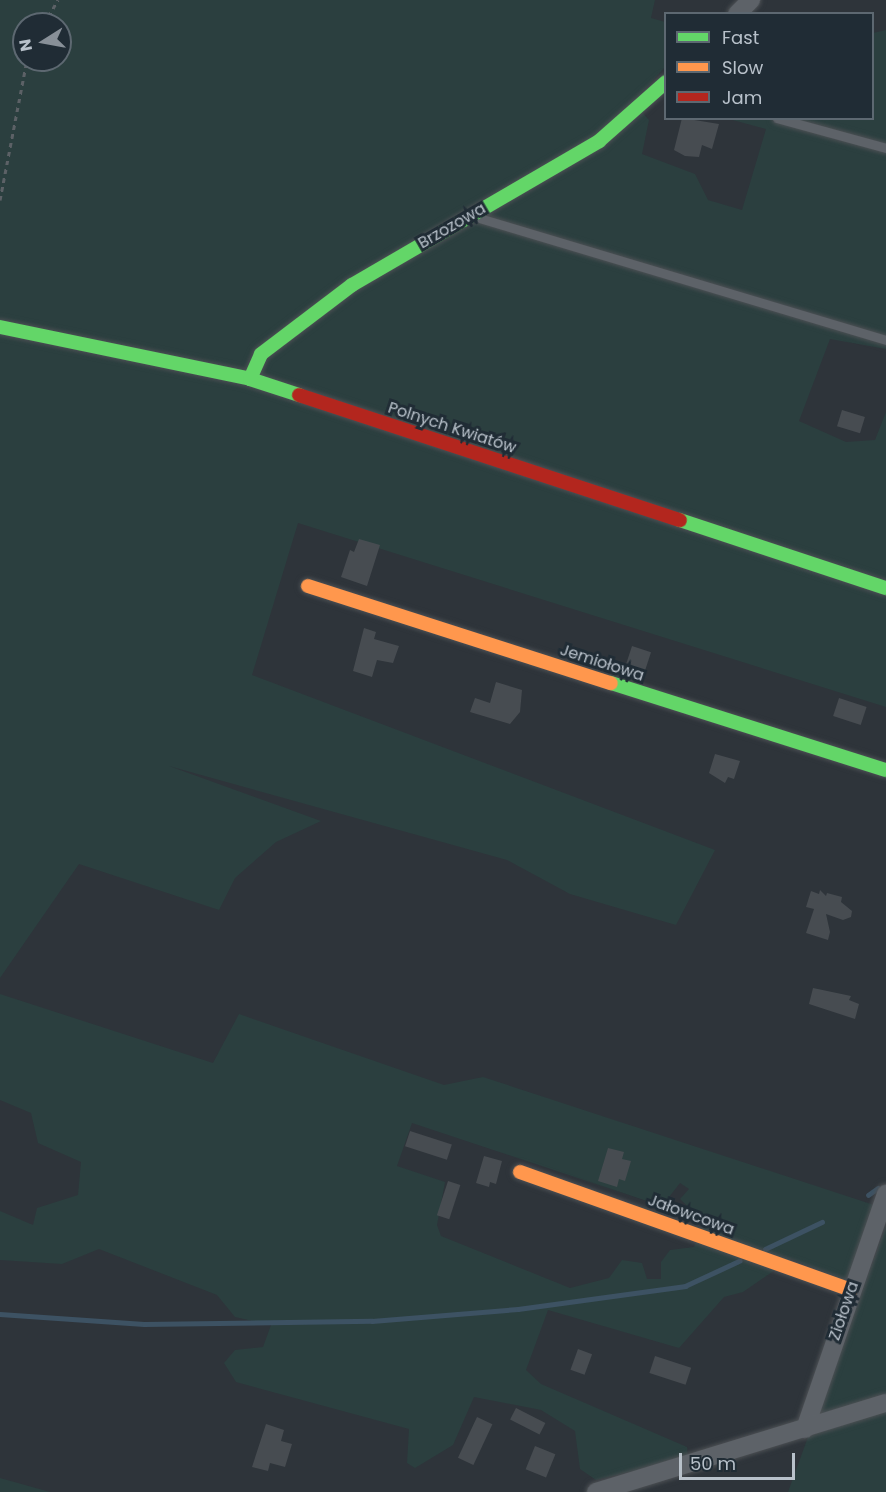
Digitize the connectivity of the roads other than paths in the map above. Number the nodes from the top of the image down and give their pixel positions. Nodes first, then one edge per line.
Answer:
1 (752, 0) edge
2 (739, 12) edge
3 (664, 85) edge
4 (784, 120) edge
5 (886, 148) edge
6 (471, 216) junction
7 (0, 327) edge
8 (886, 340) edge
9 (250, 379) junction
10 (308, 586) dead end
11 (886, 588) edge
12 (886, 770) edge
13 (520, 1172) dead end
14 (886, 1194) edge
15 (851, 1290) junction
16 (886, 1403) edge
17 (805, 1429) junction
18 (596, 1492) edge

1 - 2 street
3 - 6 street, Brzozowa
4 - 5 lane
6 - 8 lane
6 - 9 street, Brzozowa
7 - 9 street, Polnych Kwiatów
9 - 11 street, Polnych Kwiatów
10 - 12 street, Jemiołowa
13 - 15 street, Jałowcowa
14 - 15 street, Ziołowa
15 - 17 street, Ziołowa
16 - 17 street
17 - 18 street

